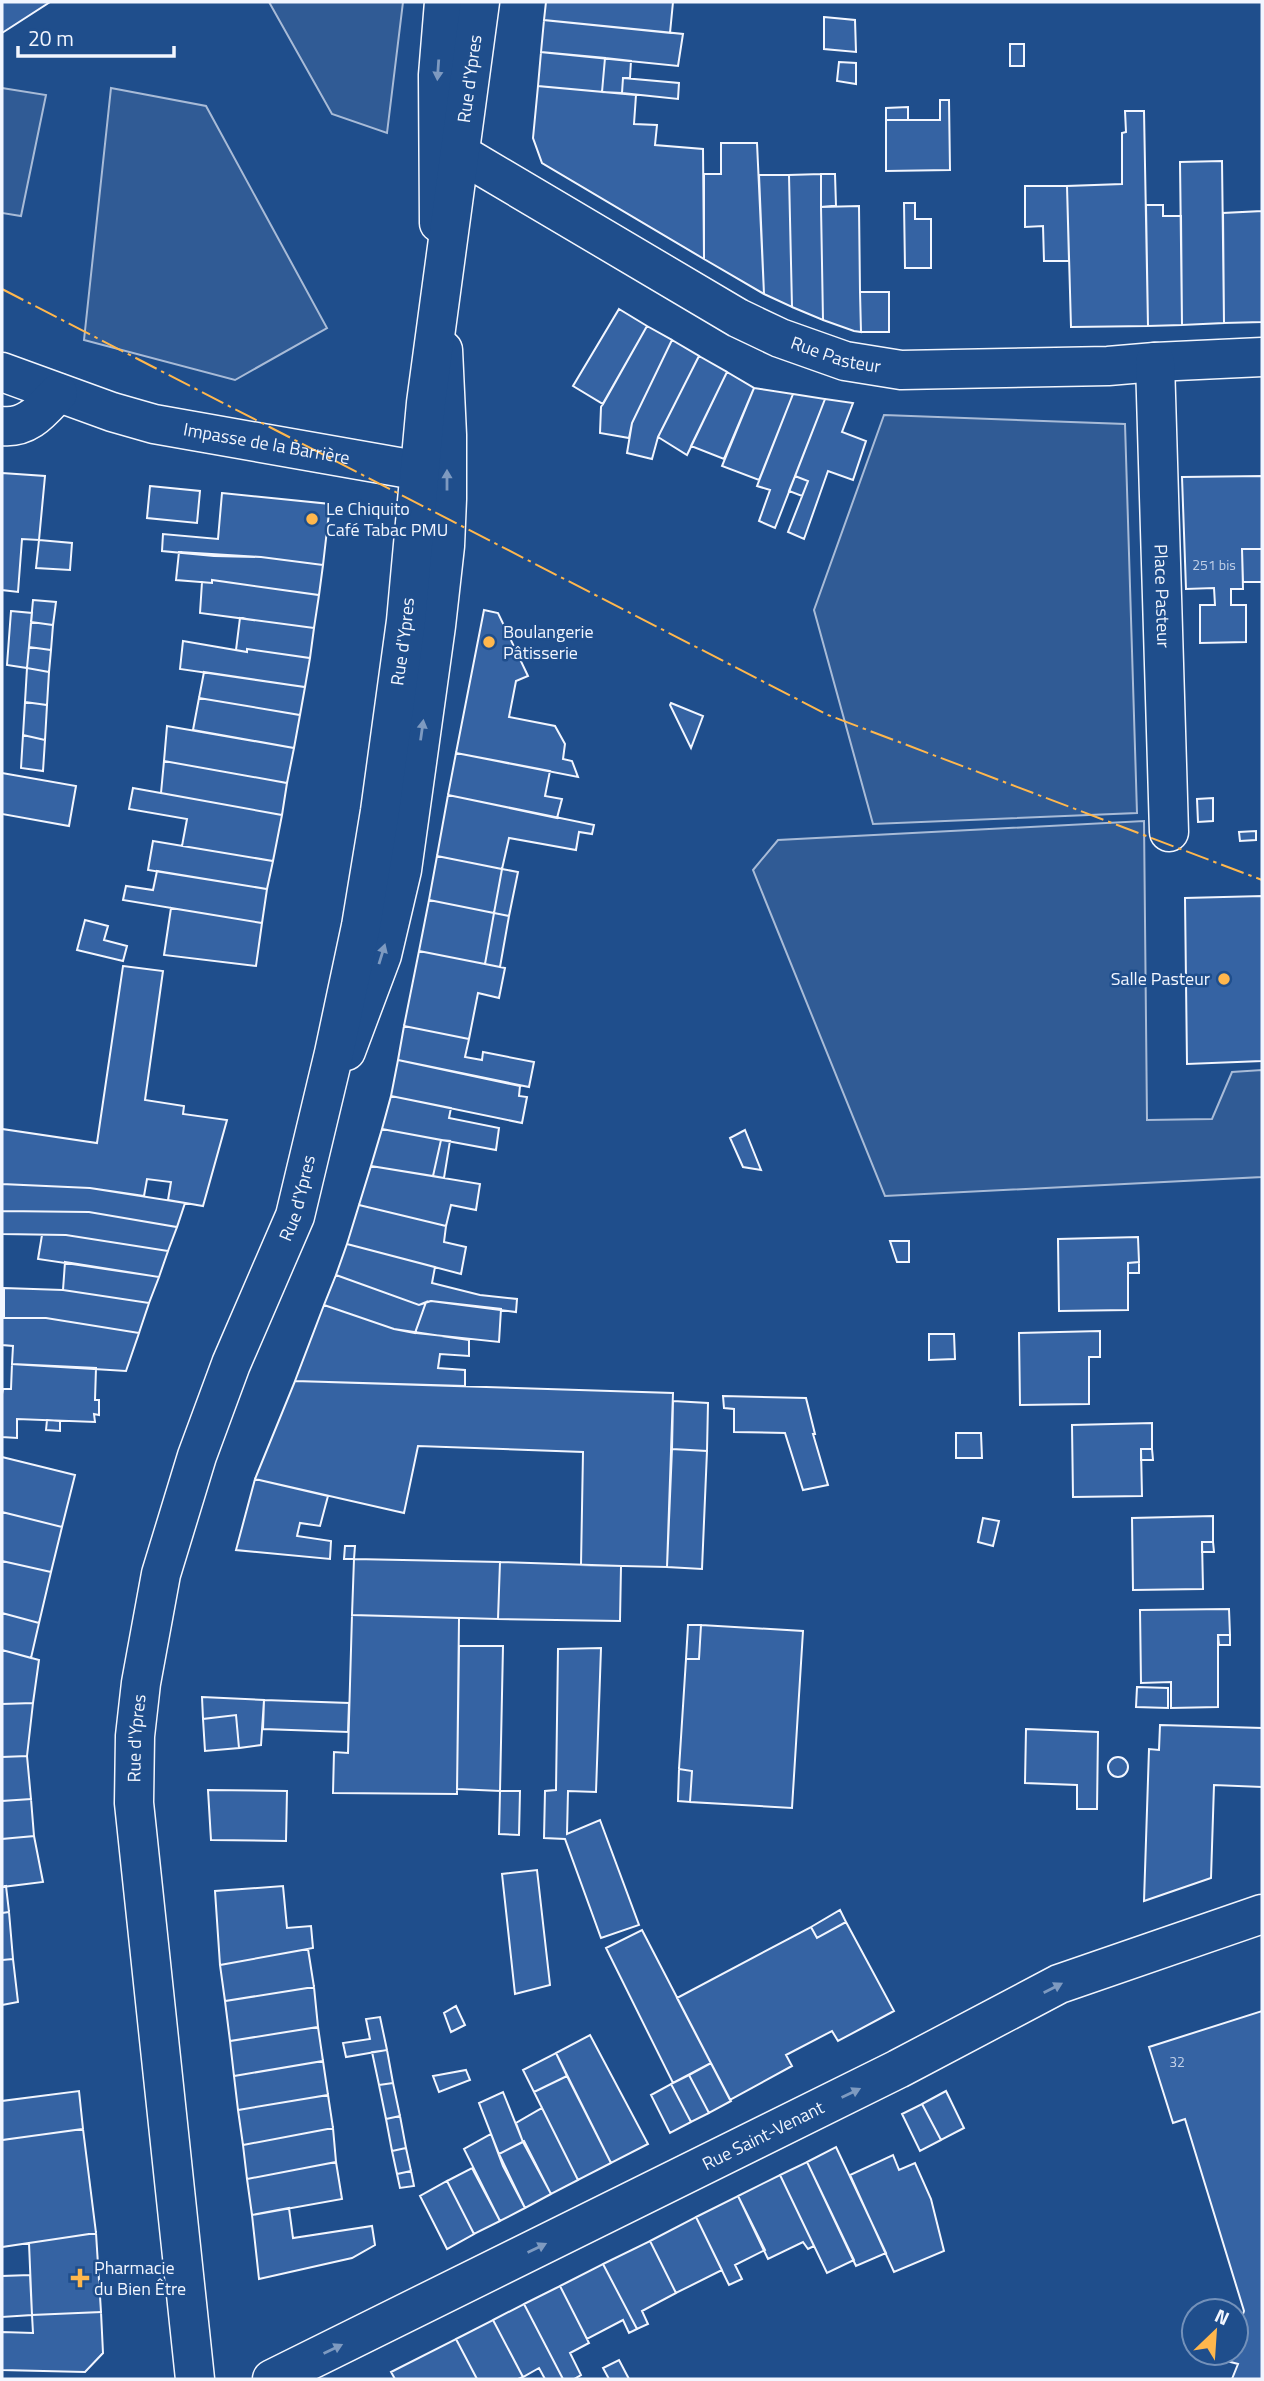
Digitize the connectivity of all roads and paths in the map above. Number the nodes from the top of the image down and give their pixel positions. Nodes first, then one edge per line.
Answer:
1 (444, 2) edge
2 (480, 2) edge
3 (461, 154) junction
4 (440, 309) junction
5 (1262, 358) edge
6 (1155, 362) junction
7 (2, 372) edge
8 (58, 393) junction
9 (2, 426) edge
10 (421, 471) junction
11 (1169, 832) dead end
12 (316, 1133) junction
13 (1262, 1914) edge
14 (195, 2379) edge
15 (272, 2379) edge

1 -> 4 street
2 - 3 street, Rue d'Ypres
3 - 4 street, Rue d'Ypres
3 - 6 street, Rue Pasteur
4 - 10 street, Rue d'Ypres
12 -> 4 street
5 - 6 street, Rue Pasteur
6 - 11 street, Place Pasteur
7 - 8 street, Impasse de la Barrière
8 - 9 street
8 - 10 street, Impasse de la Barrière
10 - 12 street, Rue d'Ypres
12 - 14 street, Rue d'Ypres
15 -> 13 street, Rue Saint-Venant

